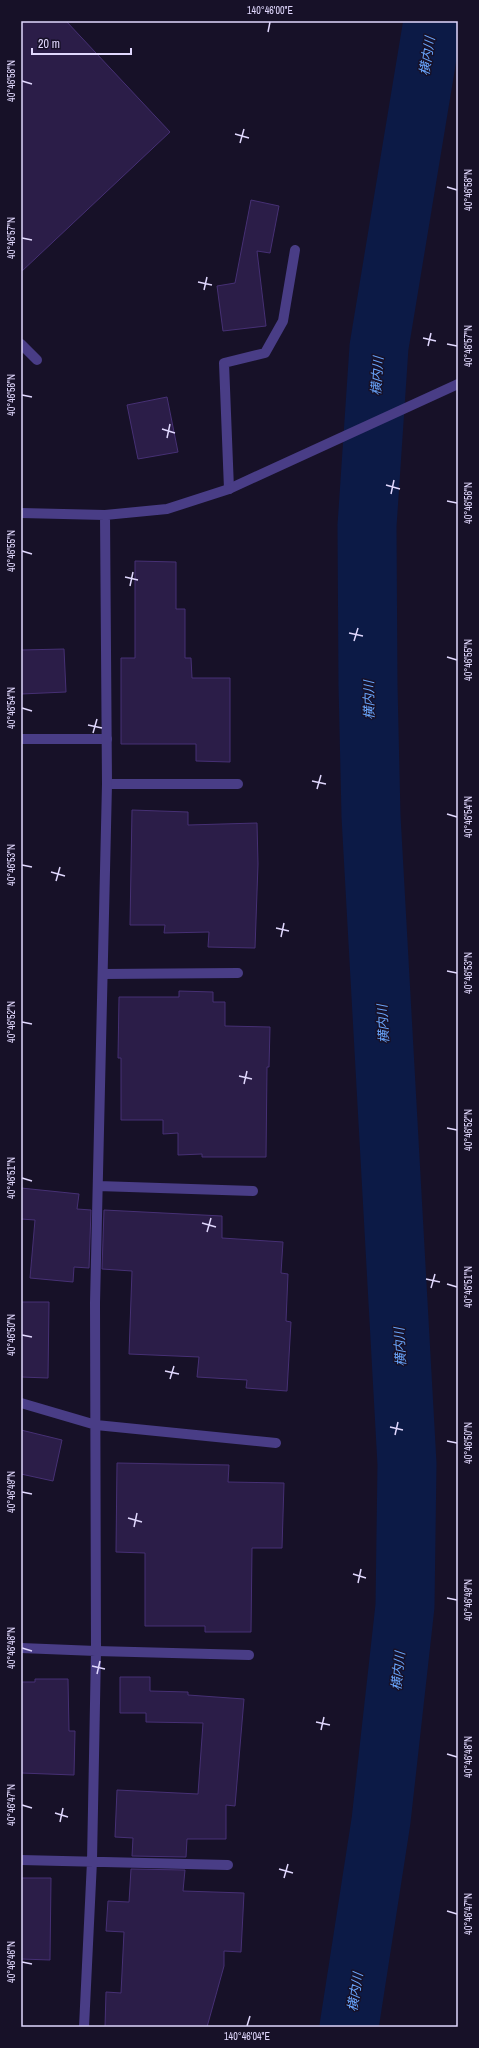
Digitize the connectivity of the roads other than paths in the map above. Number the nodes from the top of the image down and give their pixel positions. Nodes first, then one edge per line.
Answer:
1 (295, 250) dead end
2 (21, 344) edge
3 (37, 360) dead end
4 (458, 384) edge
5 (229, 489) junction
6 (21, 513) edge
7 (105, 515) junction
8 (21, 739) edge
9 (106, 739) junction
10 (107, 784) junction
11 (238, 784) dead end
12 (238, 973) dead end
13 (103, 974) junction
14 (98, 1186) junction
15 (253, 1191) dead end
16 (21, 1403) edge
17 (96, 1425) junction
18 (276, 1443) dead end
19 (21, 1648) edge
20 (96, 1650) junction
21 (248, 1655) dead end
22 (21, 1860) edge
23 (92, 1861) junction
24 (228, 1865) dead end
25 (84, 2027) edge

1 - 5 street
2 - 3 street
4 - 5 street
5 - 7 street
6 - 7 street
7 - 9 street
8 - 9 street
9 - 10 street
10 - 11 street
10 - 13 street
12 - 13 street
13 - 14 street
14 - 15 street
14 - 17 street
16 - 17 street
17 - 18 street
17 - 20 street
19 - 20 street
20 - 21 street
20 - 23 street
22 - 23 street
23 - 24 street
23 - 25 street

